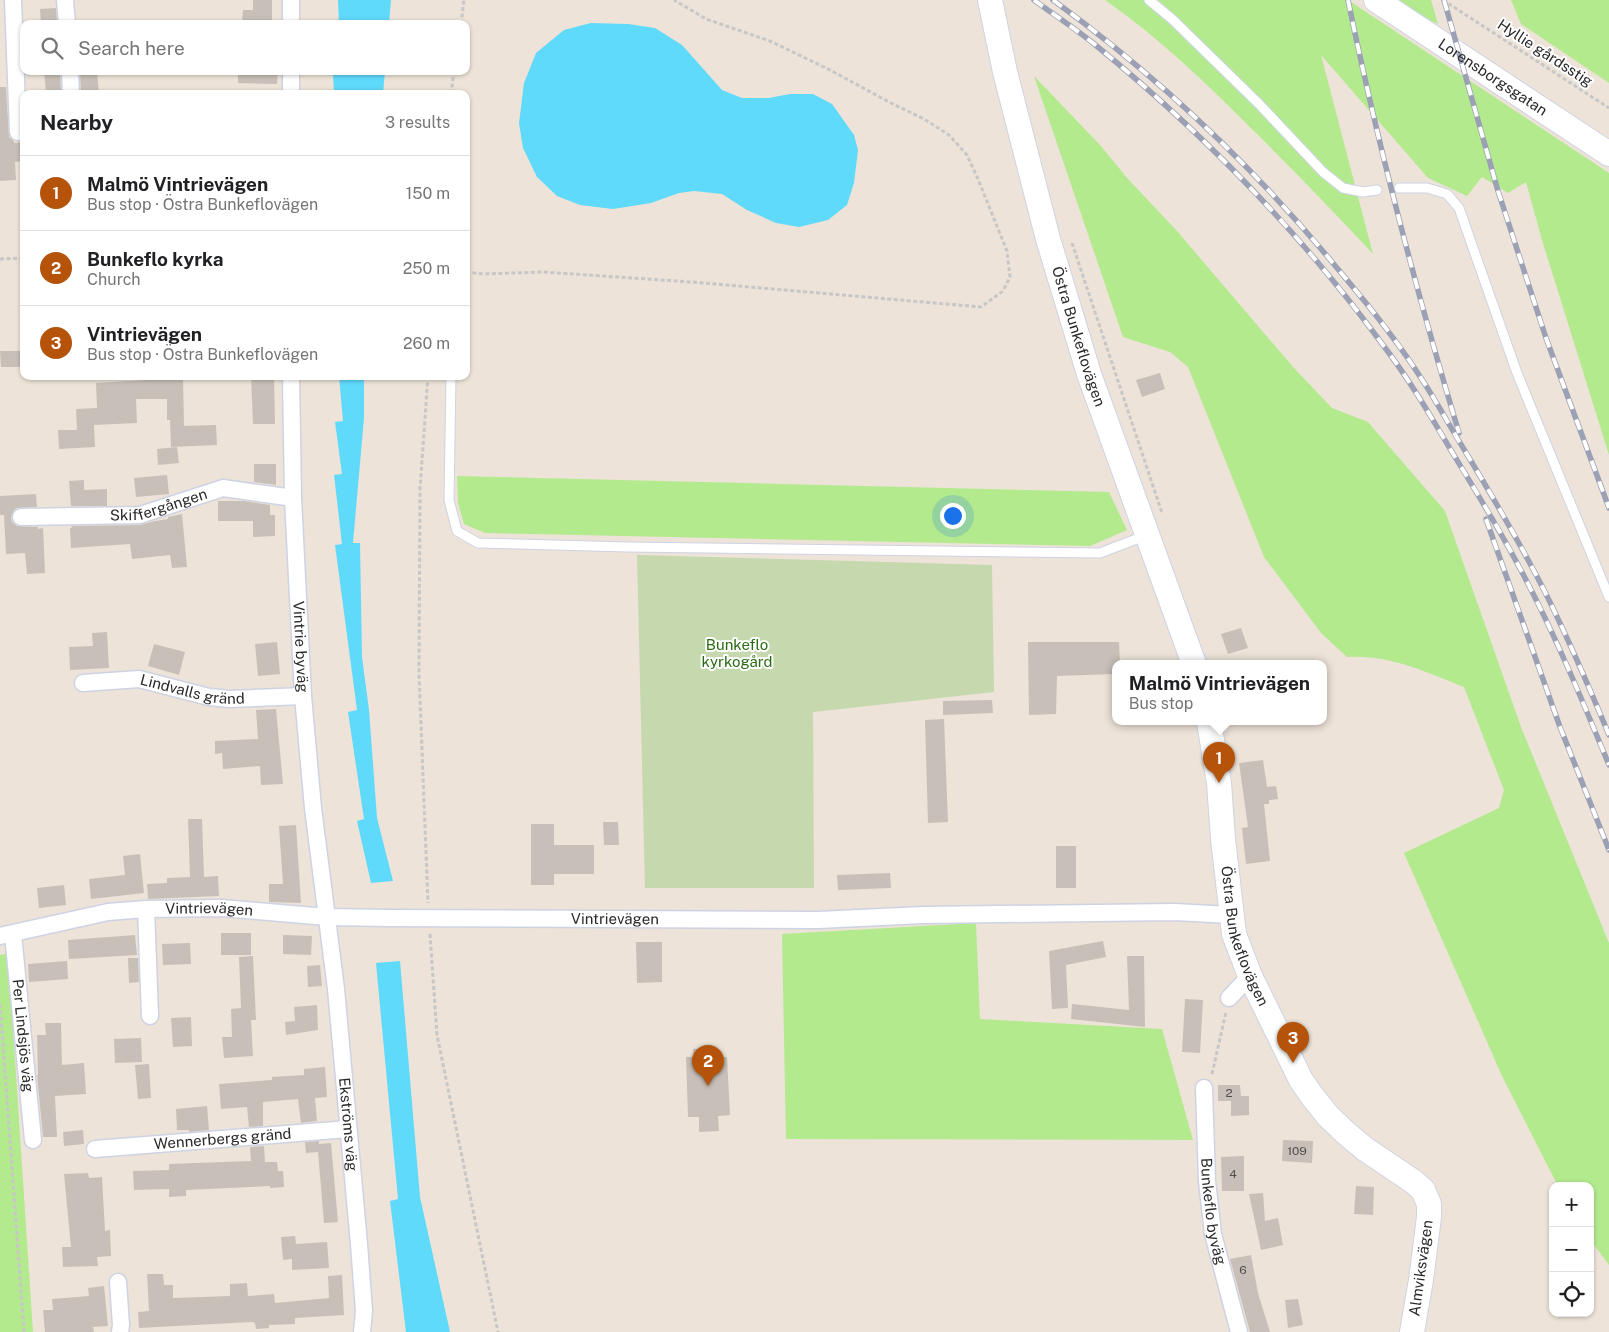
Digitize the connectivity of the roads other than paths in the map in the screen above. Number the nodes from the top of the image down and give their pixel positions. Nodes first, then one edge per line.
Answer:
1 (13, 0) edge
2 (66, 0) edge
3 (291, 0) edge
4 (990, 0) edge
5 (1149, 0) edge
6 (1376, 0) edge
7 (67, 20) edge
8 (291, 20) edge
9 (70, 75) edge
10 (292, 75) edge
11 (71, 90) edge
12 (291, 90) edge
13 (20, 132) edge
14 (1609, 154) edge
15 (1399, 188) dead end
16 (1377, 190) dead end
17 (291, 380) edge
18 (451, 380) edge
19 (293, 498) junction
20 (21, 517) dead end
21 (1156, 528) junction
22 (1609, 597) edge
23 (1193, 660) edge
24 (82, 683) dead end
25 (303, 696) junction
26 (1209, 725) edge
27 (146, 910) junction
28 (1231, 915) junction
29 (327, 917) junction
30 (7, 935) edge
31 (1250, 976) junction
32 (1229, 998) road end
33 (150, 1016) dead end
34 (1204, 1088) road end
35 (348, 1129) junction
36 (33, 1140) dead end
37 (95, 1148) dead end
38 (1429, 1204) joint
39 (118, 1282) dead end
40 (120, 1332) edge
41 (362, 1332) edge
42 (1239, 1332) edge
43 (1412, 1332) edge

1 - 13 street
2 - 7 street
3 - 8 street
4 - 21 street, Östra Bunkeflovägen
5 - 16 lane
6 - 14 street, Lorensborgsgatan
9 - 11 street
10 - 12 street
15 - 22 lane
17 - 19 street, Vintrie byväg
18 - 21 lane
19 - 20 street, Skiffergången
19 - 25 street, Vintrie byväg
21 - 23 street, Östra Bunkeflovägen
24 - 25 street, Lindvalls gränd
25 - 29 street, Vintrie byväg
26 - 28 street, Östra Bunkeflovägen
27 - 29 street, Vintrievägen
27 - 30 street, Vintrievägen
27 - 33 street
28 - 29 street, Vintrievägen
28 - 31 street, Östra Bunkeflovägen
29 - 35 street, Ekströms väg
30 - 36 street, Per Lindsjös väg
31 - 32 street
31 - 38 street, Östra Bunkeflovägen
34 - 42 street, Bunkeflo byväg
35 - 37 street, Wennerbergs gränd
35 - 41 street, Ekströms väg
38 - 43 street, Almviksvägen
39 - 40 street

